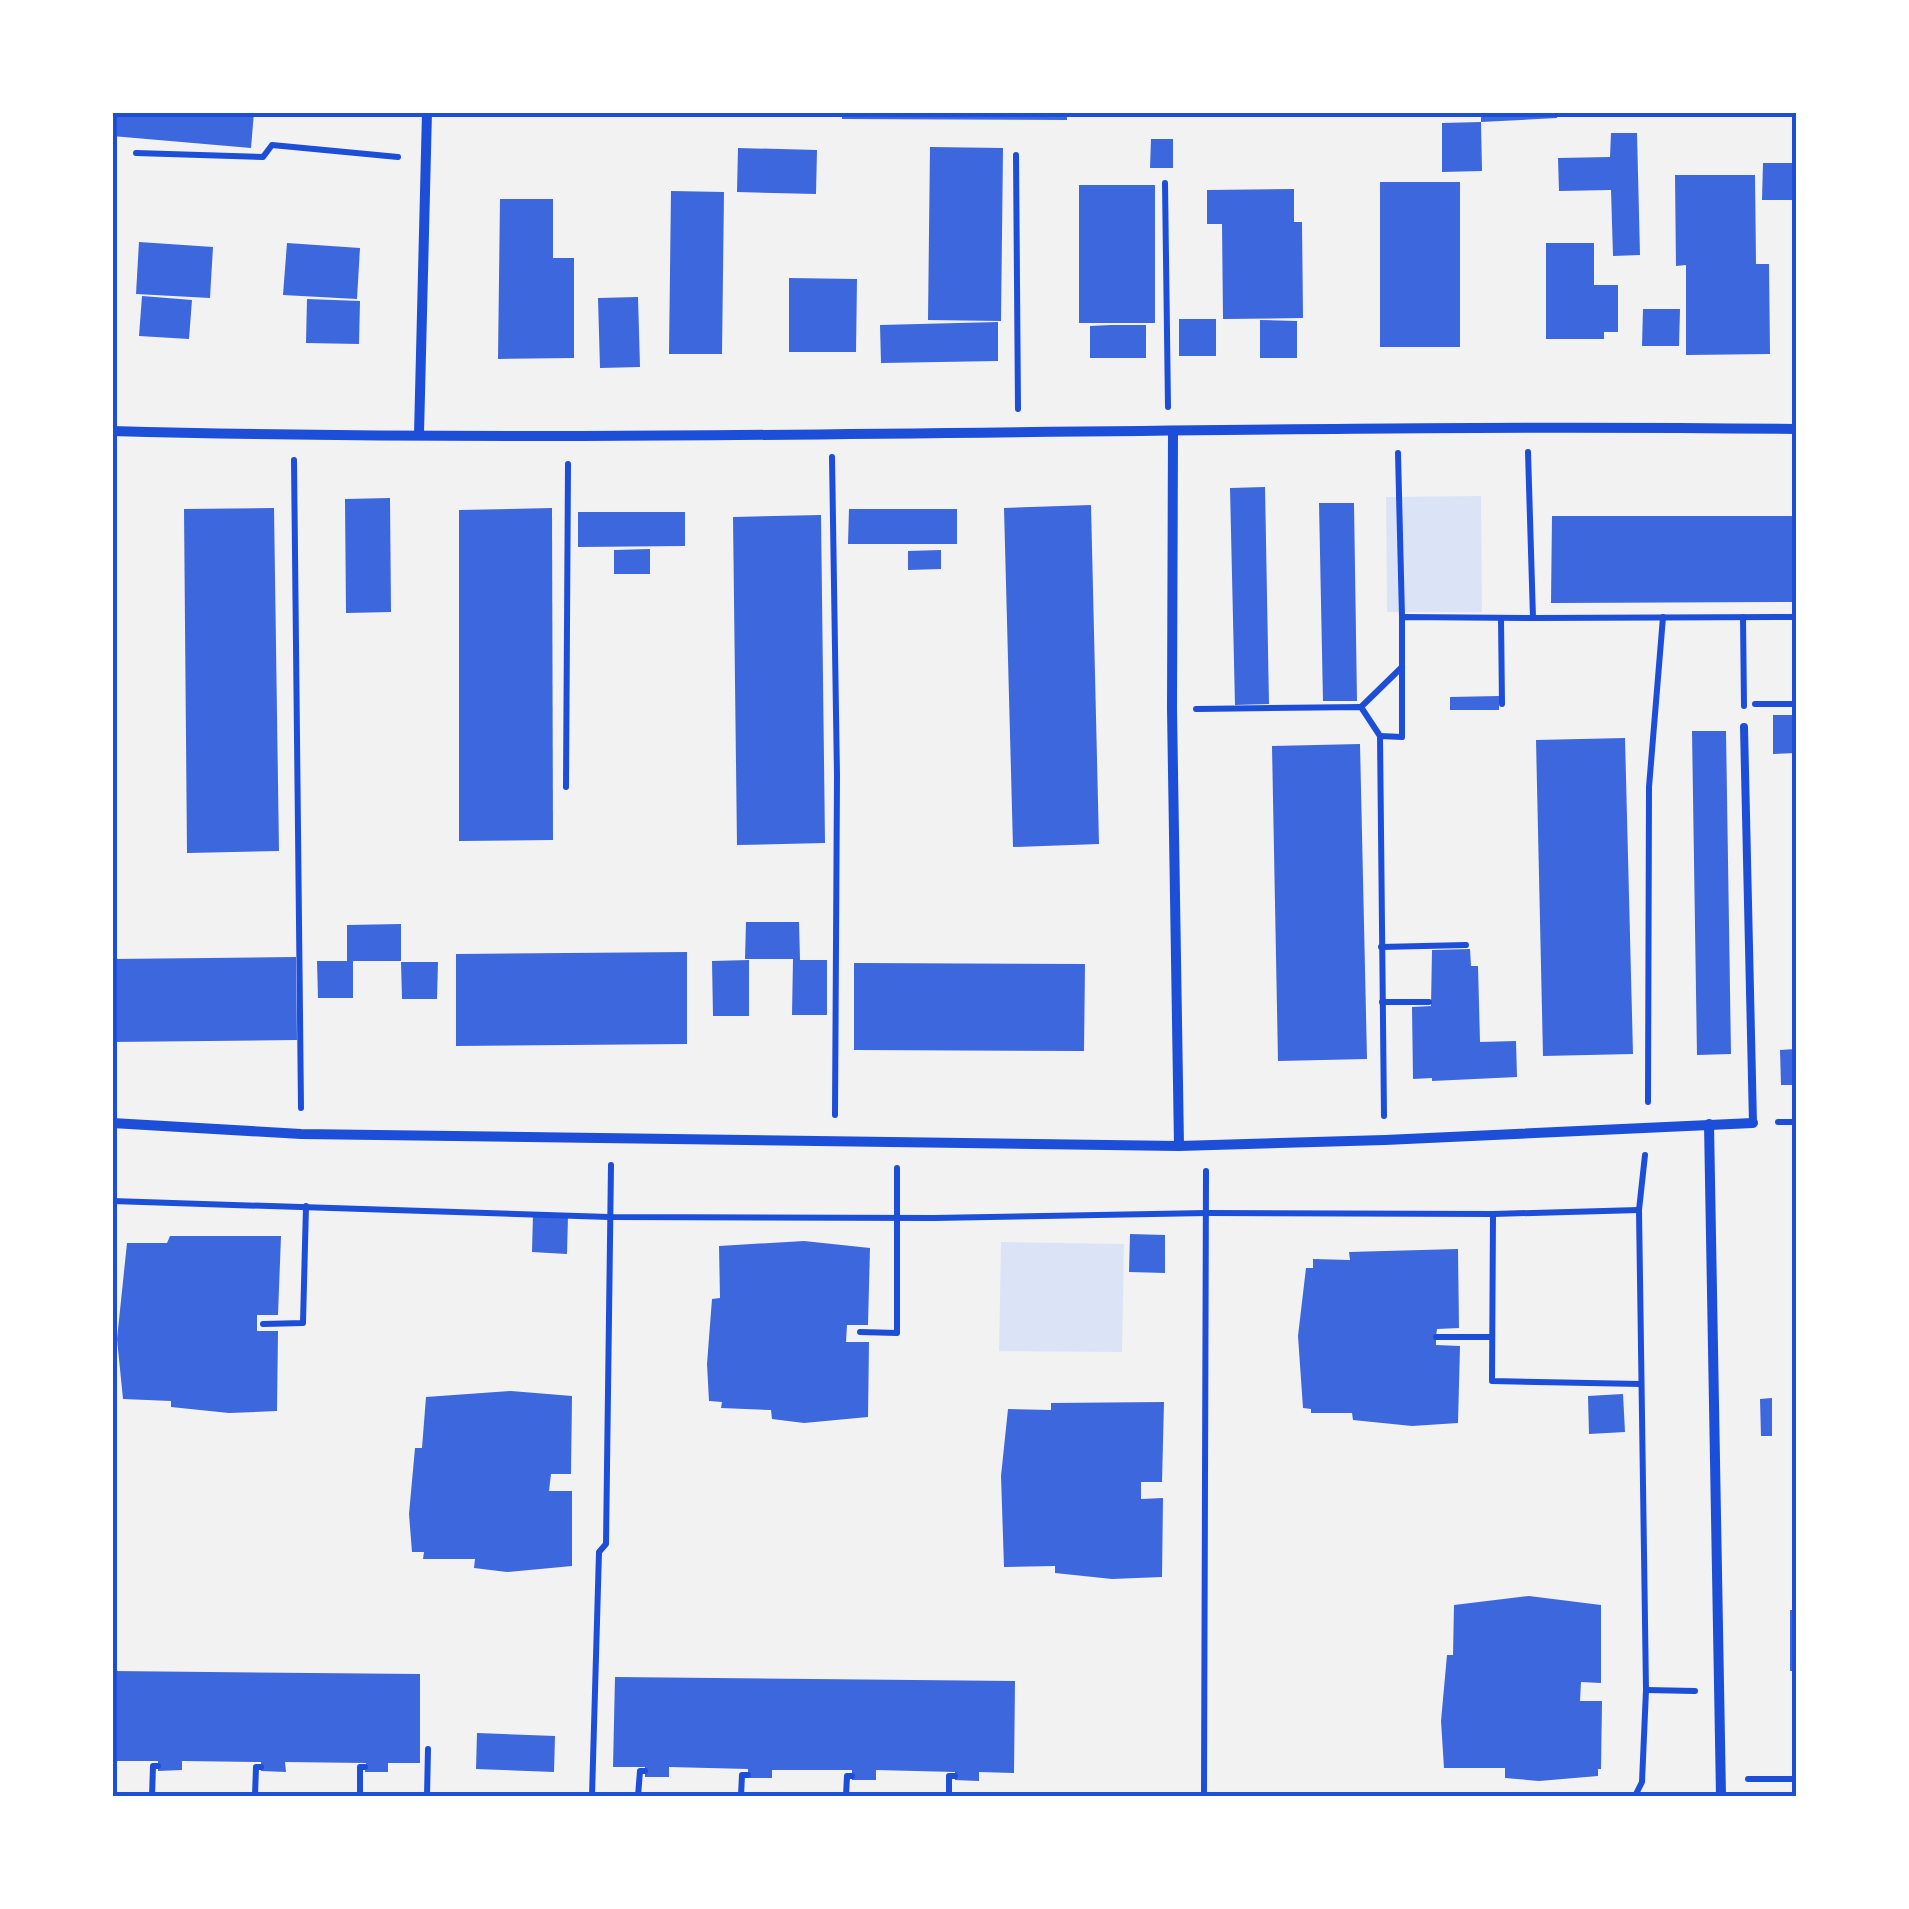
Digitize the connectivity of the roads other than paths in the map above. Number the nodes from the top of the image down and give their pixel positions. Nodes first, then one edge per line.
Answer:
1 (427, 112) edge
2 (1796, 429) edge
3 (112, 431) edge
4 (1171, 432) junction
5 (419, 434) junction
6 (1744, 726) road end
7 (1753, 1123) joint
8 (112, 1124) edge
9 (1709, 1124) junction
10 (1179, 1146) junction
11 (1721, 1796) edge

1 - 5 street
2 - 4 street
3 - 5 street
4 - 5 street
4 - 10 street
6 - 7 lane
7 - 9 street
8 - 10 street
9 - 10 street
9 - 11 street

